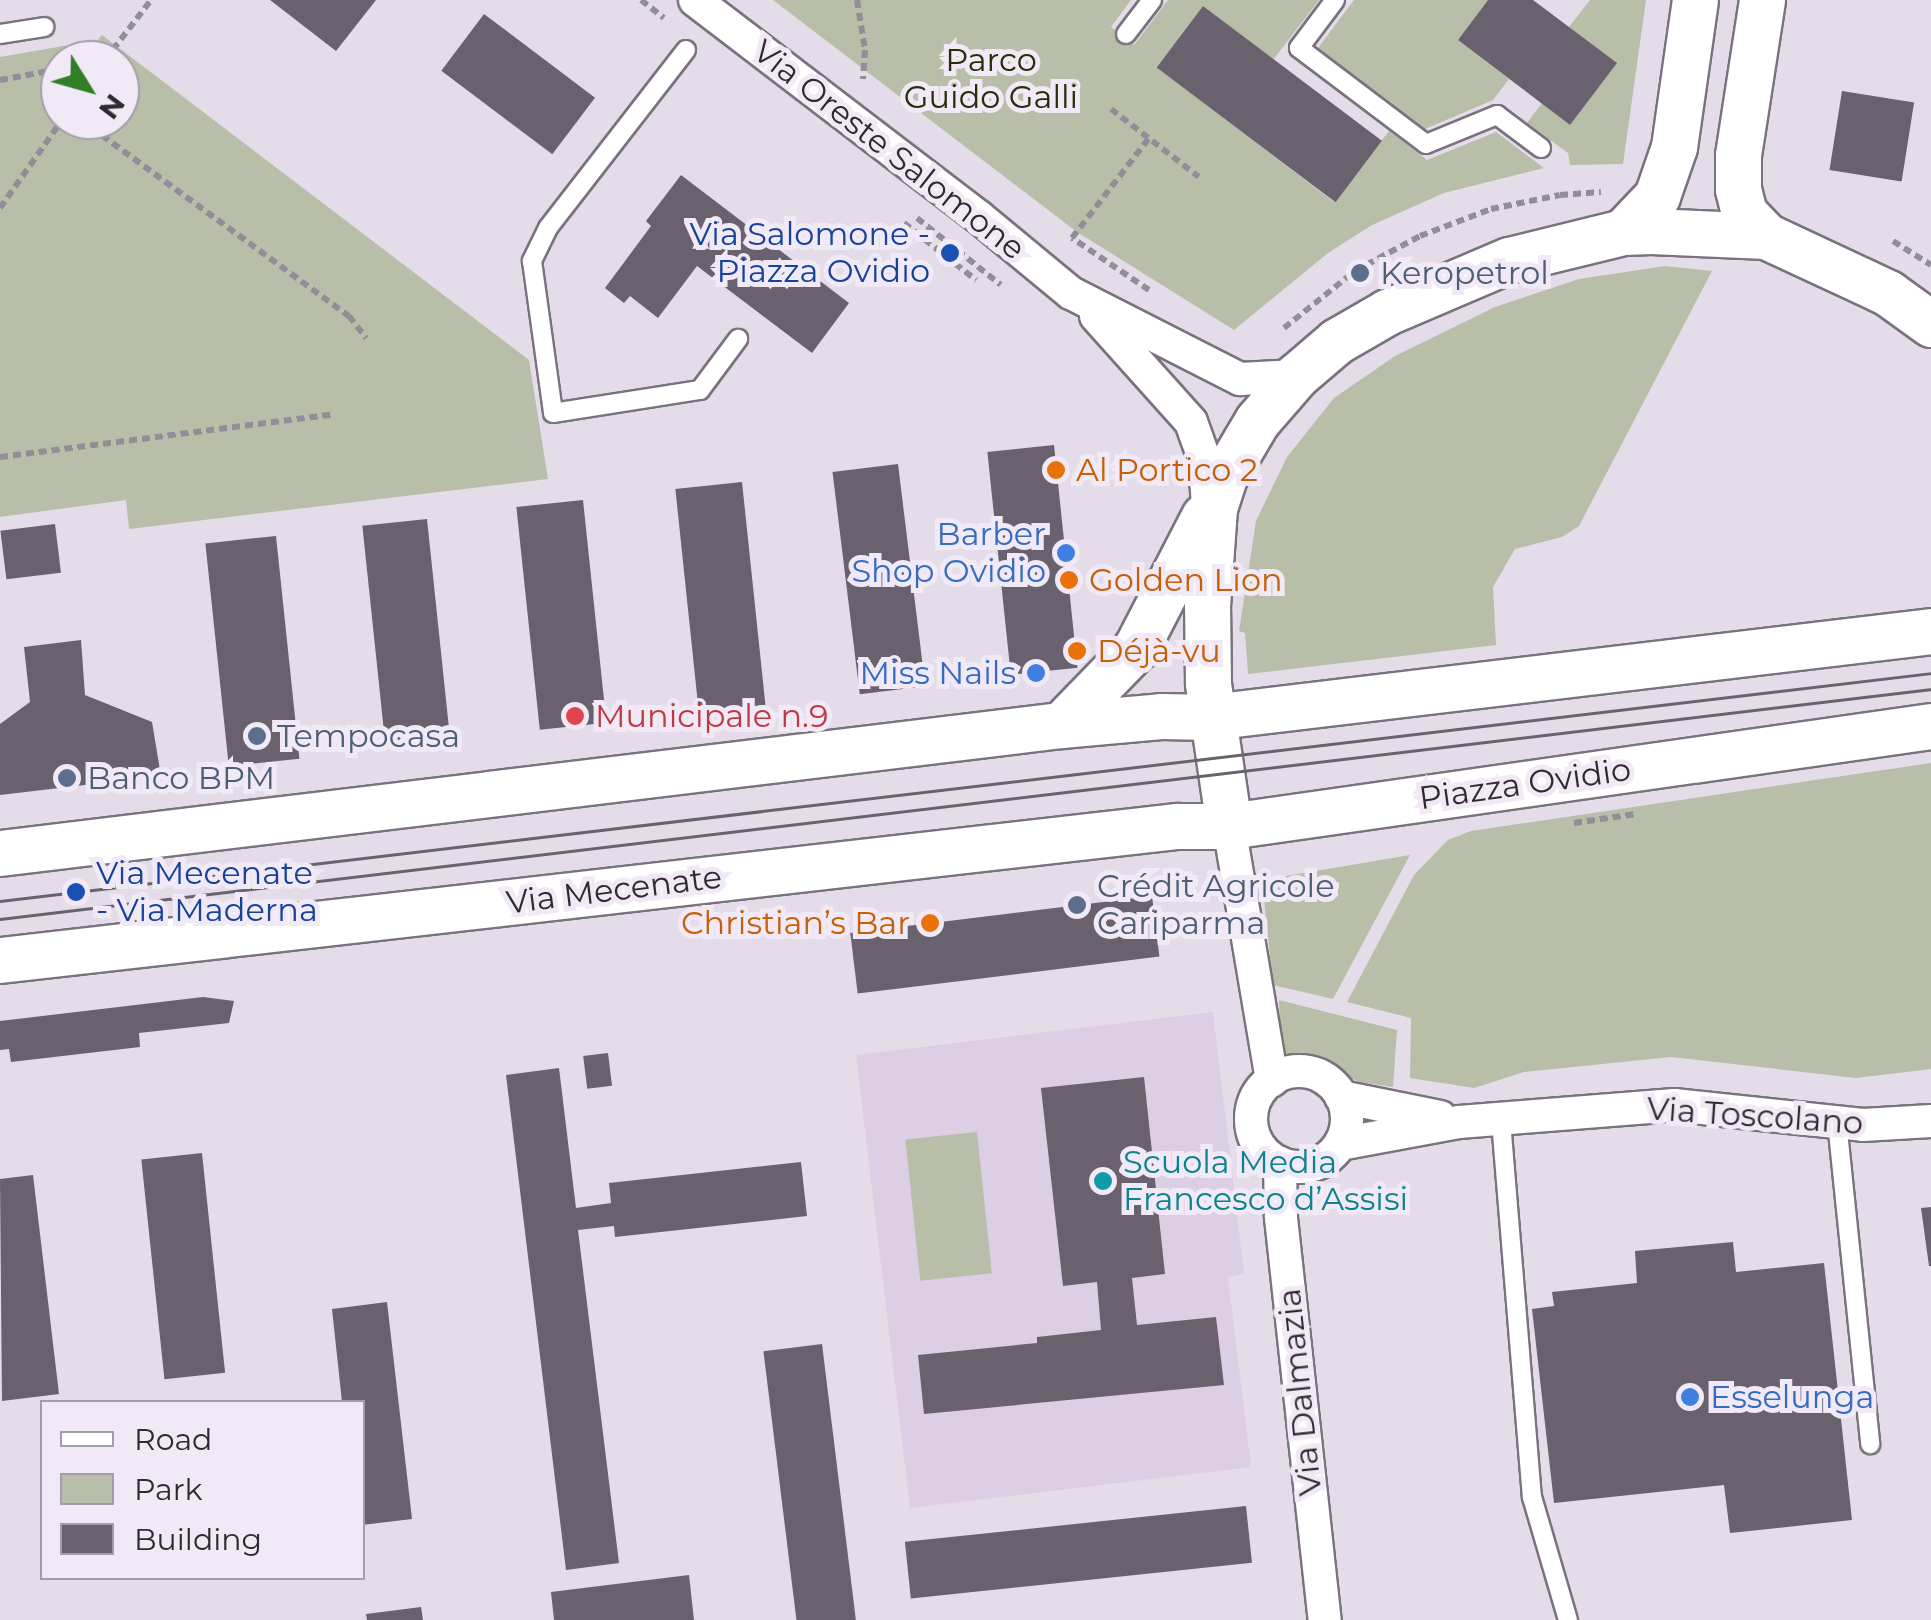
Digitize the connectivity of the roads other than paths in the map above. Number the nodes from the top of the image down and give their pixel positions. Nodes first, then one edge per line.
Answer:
1 (694, 0) edge
2 (1152, 0) edge
3 (1335, 0) edge
4 (1694, 0) edge
5 (1762, 0) edge
6 (44, 27) dead end
7 (0, 34) edge
8 (1126, 34) dead end
9 (686, 50) dead end
10 (1542, 148) dead end
11 (1623, 232) junction
12 (1766, 236) junction
13 (1084, 302) junction
14 (1931, 324) edge
15 (738, 339) dead end
16 (1296, 376) junction
17 (1214, 506) junction
18 (1931, 630) edge
19 (1210, 717) junction
20 (1061, 725) junction
21 (1931, 726) edge
22 (1229, 826) junction
23 (0, 853) edge
24 (0, 960) edge
25 (1272, 1080) junction
26 (1341, 1097) junction
27 (1501, 1121) junction
28 (1931, 1121) edge
29 (1459, 1122) junction
30 (1837, 1122) junction
31 (1340, 1144) junction
32 (1280, 1163) junction
33 (1870, 1444) dead end
34 (1325, 1620) edge
35 (1568, 1620) edge

1 - 13 street, Via Oreste Salomone
2 - 8 lane
3 - 10 lane
4 - 11 main road
5 - 12 main road
6 - 7 lane
9 - 15 lane
11 - 12 main road
11 - 16 main road
12 - 14 main road
13 - 16 street, Via Oreste Salomone
13 - 17 street, Via Oreste Salomone
16 - 17 main road
17 - 19 main road
17 - 20 main road
18 - 19 main road
19 - 20 main road
19 - 22 main road
20 - 23 main road
21 - 22 main road, Piazza Ovidio
22 - 24 main road, Via Mecenate
22 - 25 street
25 - 26 street, Via Toscolano
25 - 32 street
26 - 29 street, Via Toscolano
26 - 31 street
27 - 29 street, Via Toscolano
27 - 30 street, Via Toscolano
27 - 35 lane
28 - 30 street, Via Toscolano
29 - 31 street, Via Toscolano
30 - 33 lane
31 - 32 street, Via Toscolano
32 - 34 street, Via Dalmazia

